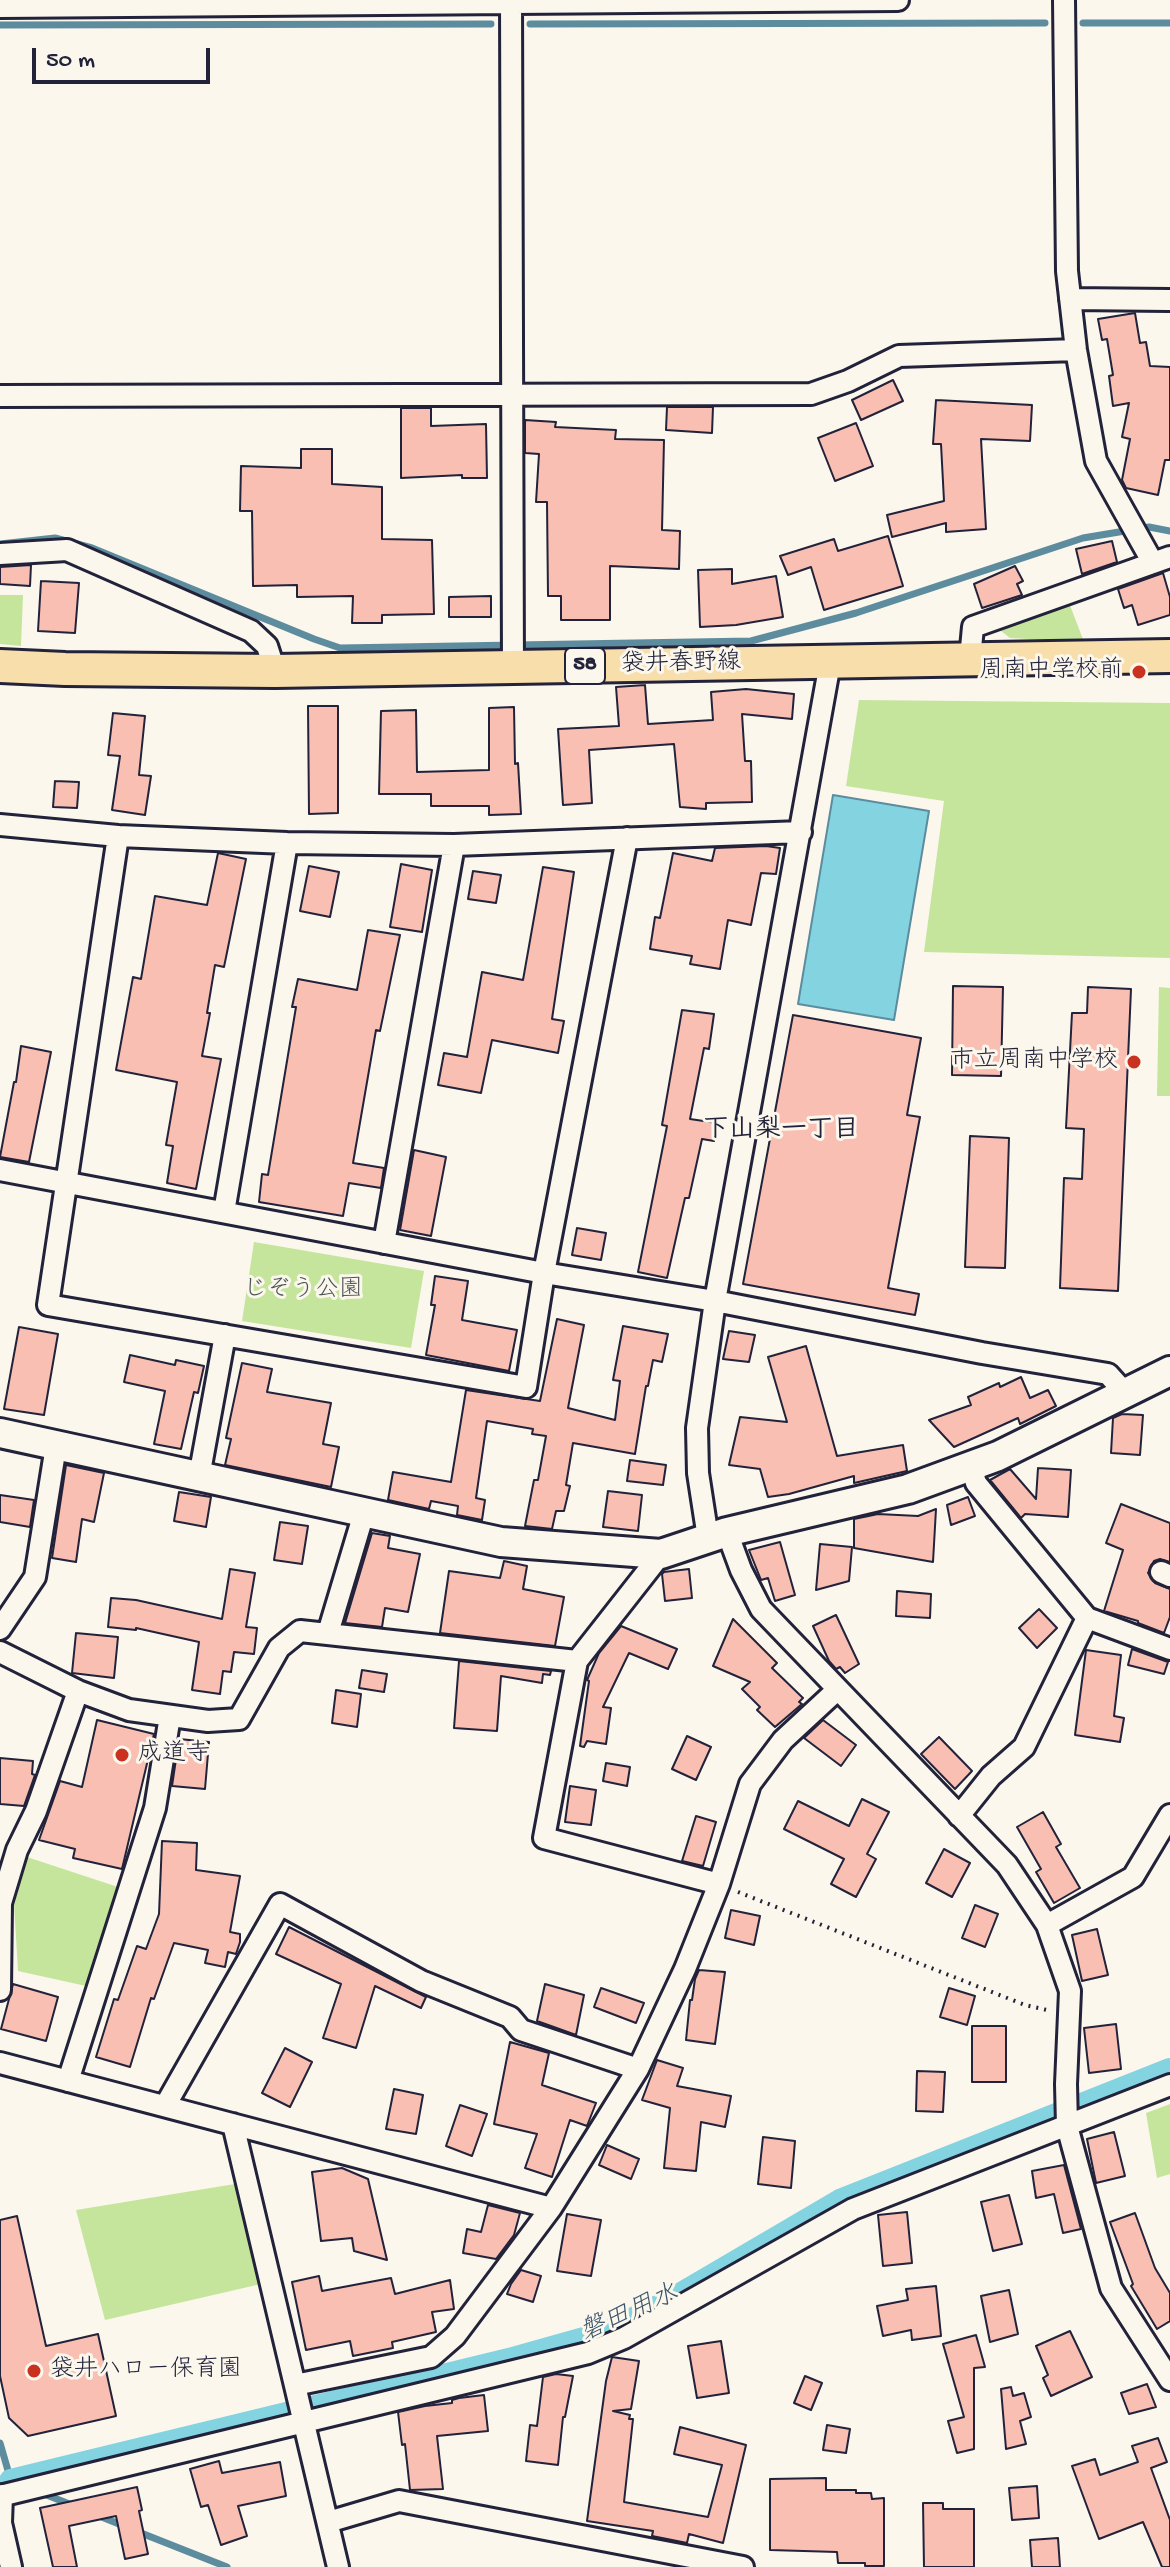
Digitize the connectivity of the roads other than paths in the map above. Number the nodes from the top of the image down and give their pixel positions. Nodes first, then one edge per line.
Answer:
1 (898, 0) edge
2 (1064, 0) edge
3 (511, 2) edge
4 (0, 7) edge
5 (1070, 299) junction
6 (1170, 300) edge
7 (1076, 350) junction
8 (512, 393) junction
9 (0, 396) edge
10 (0, 554) edge
11 (1161, 560) edge
12 (1170, 656) edge
13 (970, 659) junction
14 (830, 663) junction
15 (0, 666) edge
16 (513, 668) junction
17 (275, 671) junction
18 (0, 825) edge
19 (801, 832) junction
20 (118, 836) junction
21 (627, 838) junction
22 (287, 843) junction
23 (454, 845) junction
24 (0, 1170) edge
25 (67, 1182) junction
26 (224, 1212) junction
27 (384, 1243) junction
28 (544, 1273) junction
29 (715, 1301) junction
30 (225, 1335) junction
31 (1170, 1371) edge
32 (1126, 1394) junction
33 (0, 1433) edge
34 (56, 1446) junction
35 (971, 1466) junction
36 (199, 1477) junction
37 (364, 1513) junction
38 (717, 1535) junction
39 (661, 1554) junction
40 (1087, 1618) junction
41 (0, 1629) edge
42 (328, 1633) junction
43 (1170, 1649) edge
44 (0, 1652) edge
45 (577, 1661) junction
46 (837, 1690) junction
47 (78, 1691) junction
48 (170, 1716) junction
49 (1170, 1815) edge
50 (959, 1816) junction
51 (719, 1884) junction
52 (1047, 1925) junction
53 (0, 1990) edge
54 (0, 2063) edge
55 (638, 2069) junction
56 (68, 2081) junction
57 (1170, 2085) edge
58 (165, 2106) junction
59 (233, 2124) junction
60 (1067, 2126) junction
61 (551, 2208) junction
62 (1170, 2380) edge
63 (295, 2385) junction
64 (304, 2422) junction
65 (1, 2496) edge
66 (328, 2522) junction
67 (11, 2567) edge
68 (338, 2567) edge
69 (743, 2567) edge

1 - 3 street
2 - 5 street
3 - 4 street
3 - 8 street
5 - 6 street
5 - 7 street
7 - 8 street
7 - 11 street
8 - 9 street
8 - 16 street
10 - 17 street
11 - 13 street
12 - 13 main road, 袋井春野線 / 58
13 - 14 main road, 袋井春野線 / 58
14 - 16 main road, 袋井春野線 / 58
14 - 19 street
15 - 17 main road, 袋井春野線 / 58
16 - 17 main road, 袋井春野線 / 58
18 - 20 street
19 - 21 street
19 - 29 street
20 - 22 street
20 - 25 street
21 - 23 street
21 - 28 street
22 - 23 street
22 - 26 street
23 - 27 street
24 - 25 street
25 - 26 street
25 - 30 street
26 - 27 street
27 - 28 street
28 - 29 street
28 - 30 street
29 - 32 street
29 - 38 street
30 - 36 street
31 - 32 street
32 - 35 street
33 - 34 street
34 - 36 street
34 - 41 street
35 - 38 street
35 - 40 street
36 - 37 street
37 - 39 street
37 - 42 street
38 - 39 street
38 - 46 street
39 - 45 street
40 - 43 street
40 - 50 street
42 - 45 street
42 - 48 street
44 - 47 street
45 - 51 street
46 - 50 street
46 - 51 street
47 - 48 street
47 - 53 street
48 - 56 street
49 - 52 street
50 - 52 street
51 - 55 street
52 - 60 street
54 - 56 street
55 - 58 street
55 - 61 street
56 - 58 street
57 - 60 street
58 - 59 street
59 - 61 street
59 - 63 street
60 - 62 street
60 - 64 street
61 - 63 street
63 - 64 street
64 - 65 street
64 - 66 street
65 - 67 street
66 - 68 street
66 - 69 street

